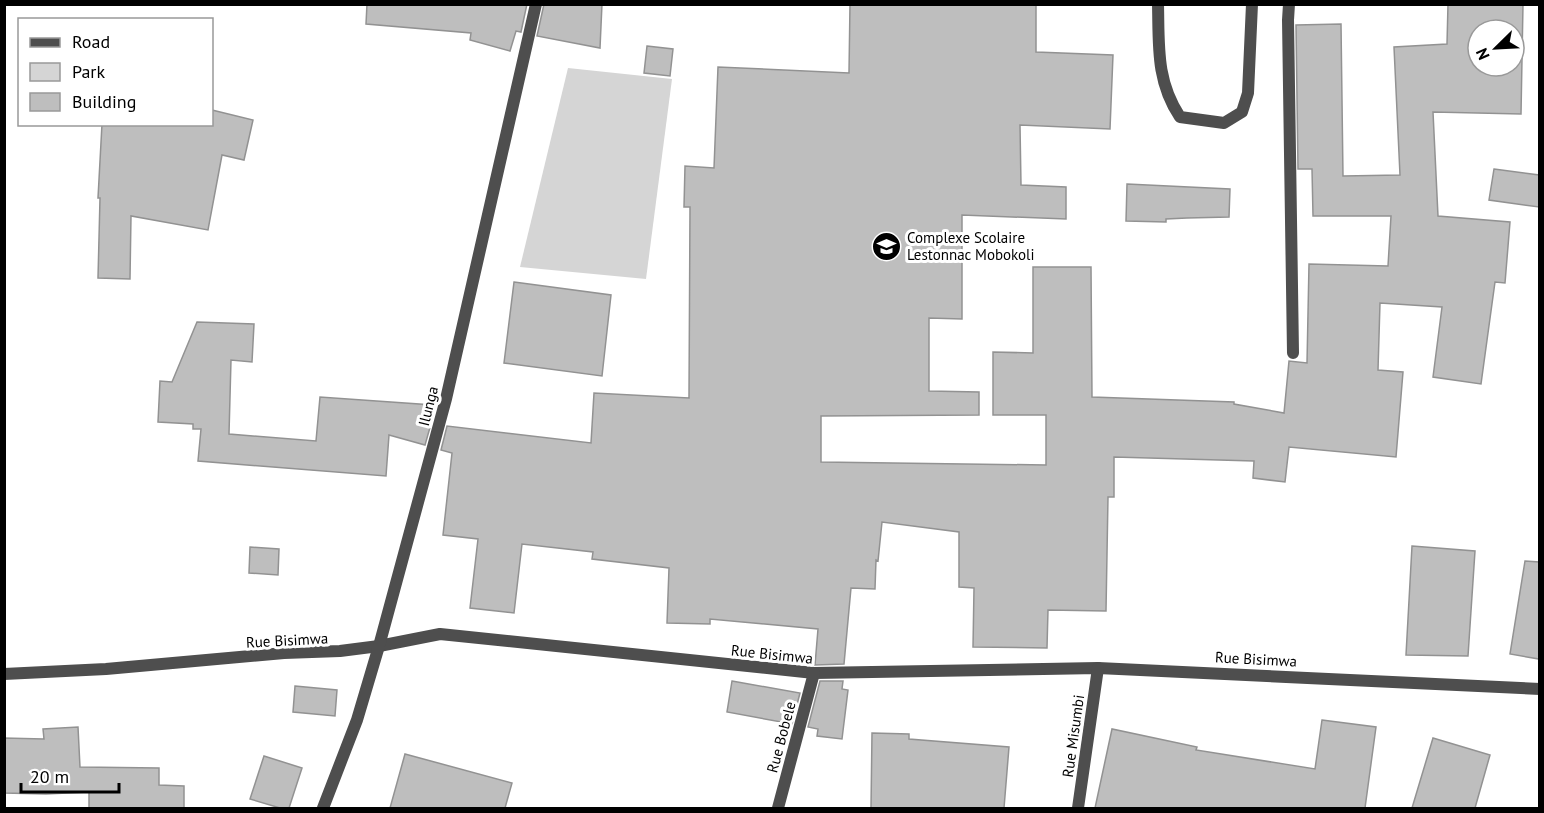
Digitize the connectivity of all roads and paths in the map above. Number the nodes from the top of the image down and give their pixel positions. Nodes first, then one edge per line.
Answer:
1 (536, 4) edge
2 (1158, 4) edge
3 (1252, 4) edge
4 (1289, 4) edge
5 (1293, 353) dead end
6 (379, 646) junction
7 (1098, 668) junction
8 (814, 673) junction
9 (4, 674) edge
10 (1539, 689) edge
11 (323, 808) edge
12 (778, 808) edge
13 (1078, 808) edge

1 - 6 street, Ilunga
2 - 3 street
4 - 5 street
6 - 8 street, Rue Bisimwa
6 - 9 street, Rue Bisimwa
6 - 11 street, Ilunga
7 - 8 street, Rue Bisimwa
7 - 10 street, Rue Bisimwa
7 - 13 street, Rue Misumbi
8 - 12 street, Rue Bobele

